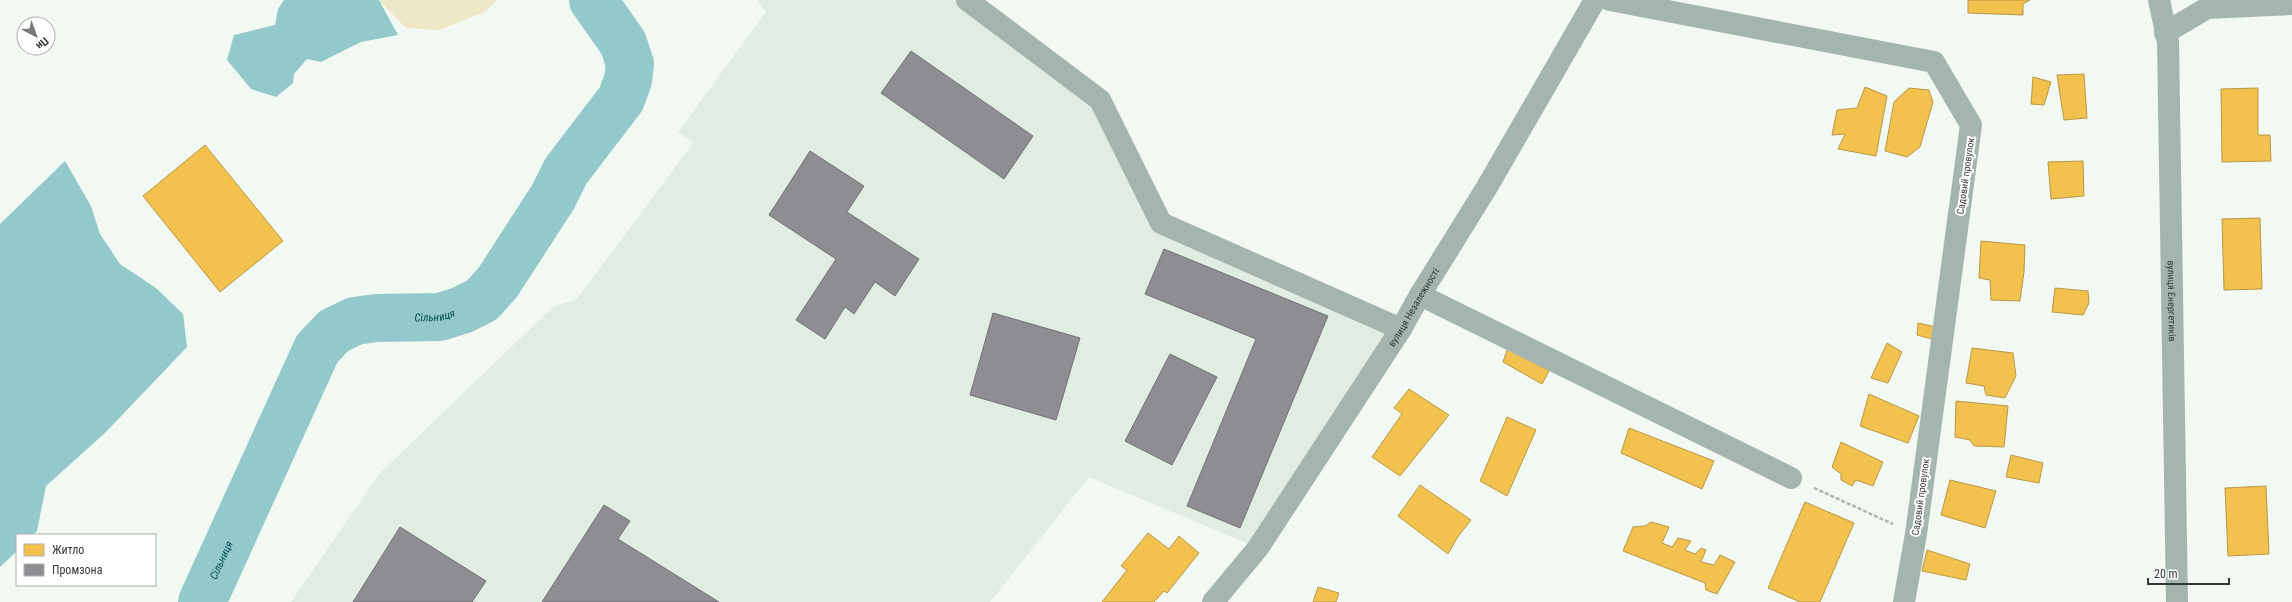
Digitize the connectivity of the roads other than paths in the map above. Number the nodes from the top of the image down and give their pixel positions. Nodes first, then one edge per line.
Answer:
1 (967, 0) edge
2 (1595, 0) edge
3 (1610, 0) edge
4 (2159, 0) edge
5 (2292, 4) edge
6 (2165, 33) junction
7 (1420, 295) junction
8 (1401, 329) junction
9 (1791, 478) road end
10 (1213, 602) edge
11 (1904, 602) edge
12 (2177, 602) edge

1 - 8 street
2 - 7 street, вулиця Незалежності
3 - 11 street, Садовий провулок
4 - 6 street, вулиця Енергетиків
5 - 6 street
6 - 12 street, вулиця Енергетиків
7 - 8 street, вулиця Незалежності
7 - 9 street
8 - 10 street, вулиця Незалежності

